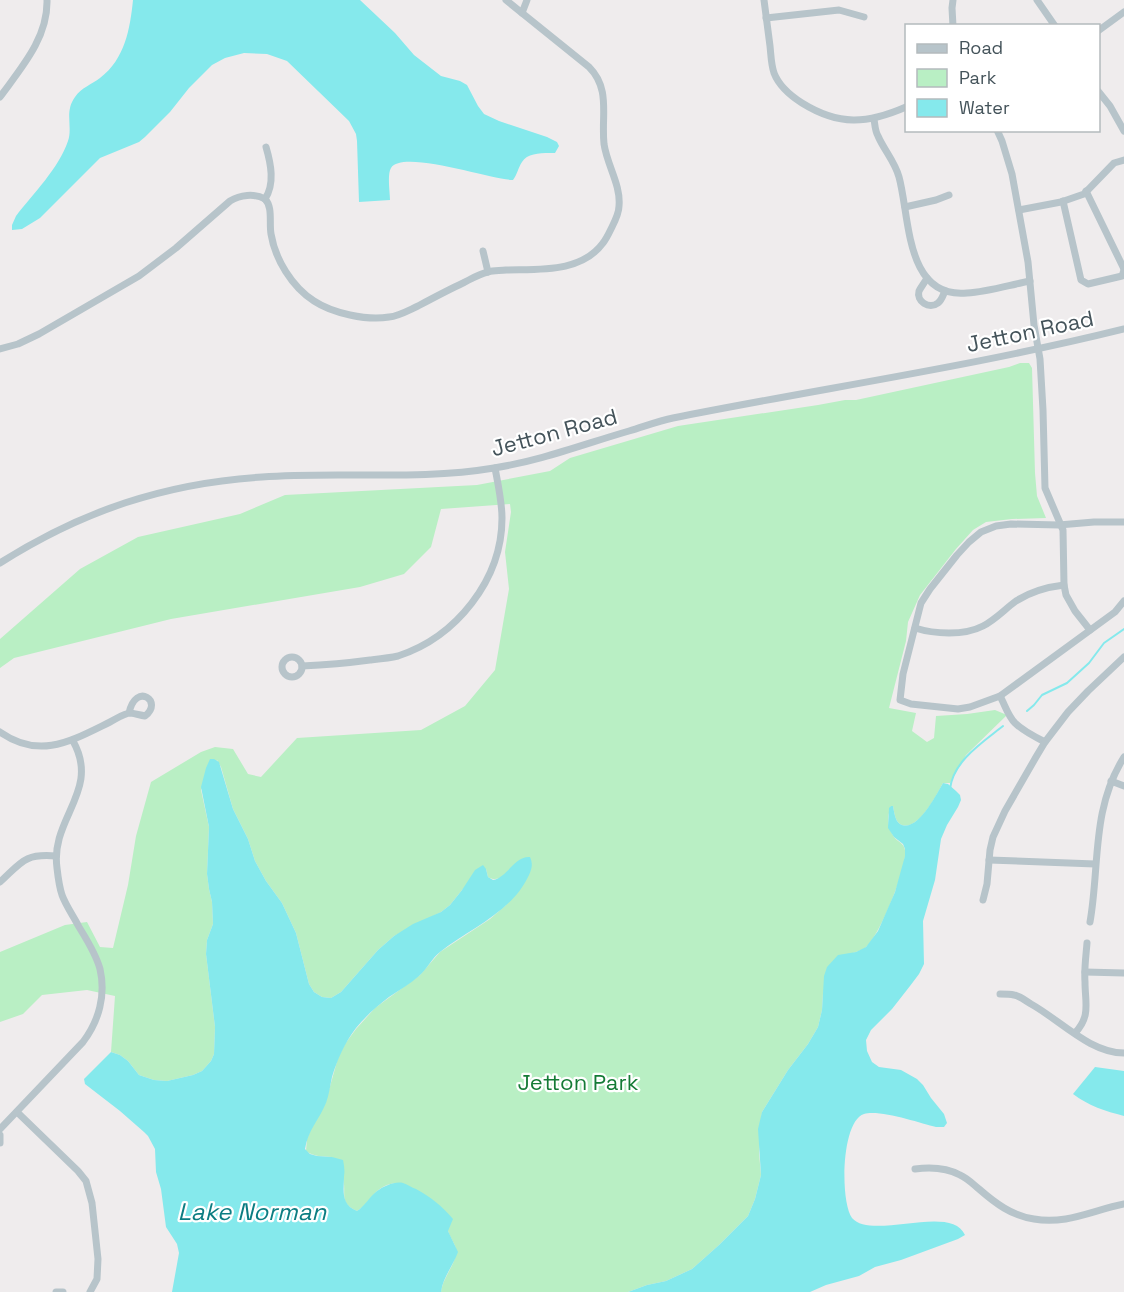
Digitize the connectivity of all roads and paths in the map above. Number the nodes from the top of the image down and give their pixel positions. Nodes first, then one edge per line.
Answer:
1 (47, 0) edge
2 (506, 0) edge
3 (526, 0) edge
4 (764, 0) edge
5 (953, 0) edge
6 (1037, 0) edge
7 (1124, 12) edge
8 (522, 13) junction
9 (864, 17) dead end
10 (766, 18) junction
11 (952, 24) edge
12 (1054, 24) edge
13 (1100, 30) edge
14 (1100, 94) edge
15 (0, 97) edge
16 (905, 107) edge
17 (874, 119) junction
18 (1124, 131) edge
19 (998, 132) edge
20 (266, 147) dead end
21 (1124, 160) edge
22 (1086, 191) junction
23 (949, 195) dead end
24 (265, 199) junction
25 (1063, 201) junction
26 (905, 207) junction
27 (1019, 210) junction
28 (483, 251) dead end
29 (1124, 270) edge
30 (488, 272) junction
31 (927, 278) junction
32 (1030, 281) junction
33 (945, 291) junction
34 (1124, 329) edge
35 (0, 348) edge
36 (1037, 348) junction
37 (495, 468) junction
38 (1124, 522) edge
39 (1059, 525) junction
40 (0, 563) edge
41 (1064, 585) junction
42 (1124, 601) edge
43 (915, 628) junction
44 (1090, 630) junction
45 (1124, 657) edge
46 (302, 666) dead end
47 (1000, 696) junction
48 (129, 713) dead end
49 (0, 732) edge
50 (73, 741) junction
51 (1046, 742) junction
52 (1124, 757) edge
53 (1111, 781) junction
54 (1124, 786) edge
55 (56, 856) junction
56 (989, 860) junction
57 (1095, 864) junction
58 (0, 882) edge
59 (983, 900) dead end
60 (1090, 922) dead end
61 (1087, 943) dead end
62 (1085, 972) junction
63 (1124, 973) edge
64 (1000, 994) dead end
65 (1075, 1033) junction
66 (1124, 1053) edge
67 (17, 1112) junction
68 (0, 1129) edge
69 (0, 1135) edge
70 (0, 1143) edge
71 (915, 1169) dead end
72 (1124, 1204) edge
73 (56, 1292) edge
74 (63, 1292) edge
75 (90, 1292) edge

1 - 15 street
2 - 8 street
3 - 8 street
4 - 10 street
5 - 11 street
6 - 12 street
7 - 13 street
8 - 30 street
9 - 10 street
10 - 17 street
14 - 18 street
16 - 17 street
17 - 26 street
19 - 27 street
20 - 24 street
21 - 22 street
22 - 25 street
22 - 29 street
23 - 26 street
24 - 30 street
24 - 35 street
25 - 27 street
25 - 29 street
26 - 31 street
27 - 32 street
28 - 30 street
31 - 33 street
31 - 33 street
32 - 33 street
32 - 36 street
34 - 36 street, Jetton Road
36 - 37 street, Jetton Road
36 - 39 street
37 - 40 street, Jetton Road
37 - 46 street
38 - 39 street
39 - 41 street
39 - 43 street
41 - 43 street
41 - 44 street
42 - 44 street
43 - 47 street
44 - 47 street
45 - 51 street
47 - 51 street
48 - 50 street
49 - 50 street
50 - 55 street
51 - 56 street
52 - 53 street
53 - 54 street
53 - 57 street
55 - 58 street
55 - 67 street
56 - 57 street
56 - 59 street
57 - 60 street
61 - 62 street
62 - 63 street
62 - 65 street
64 - 65 street
65 - 66 street
67 - 68 street
67 - 75 street
69 - 70 street
71 - 72 street
73 - 74 street

